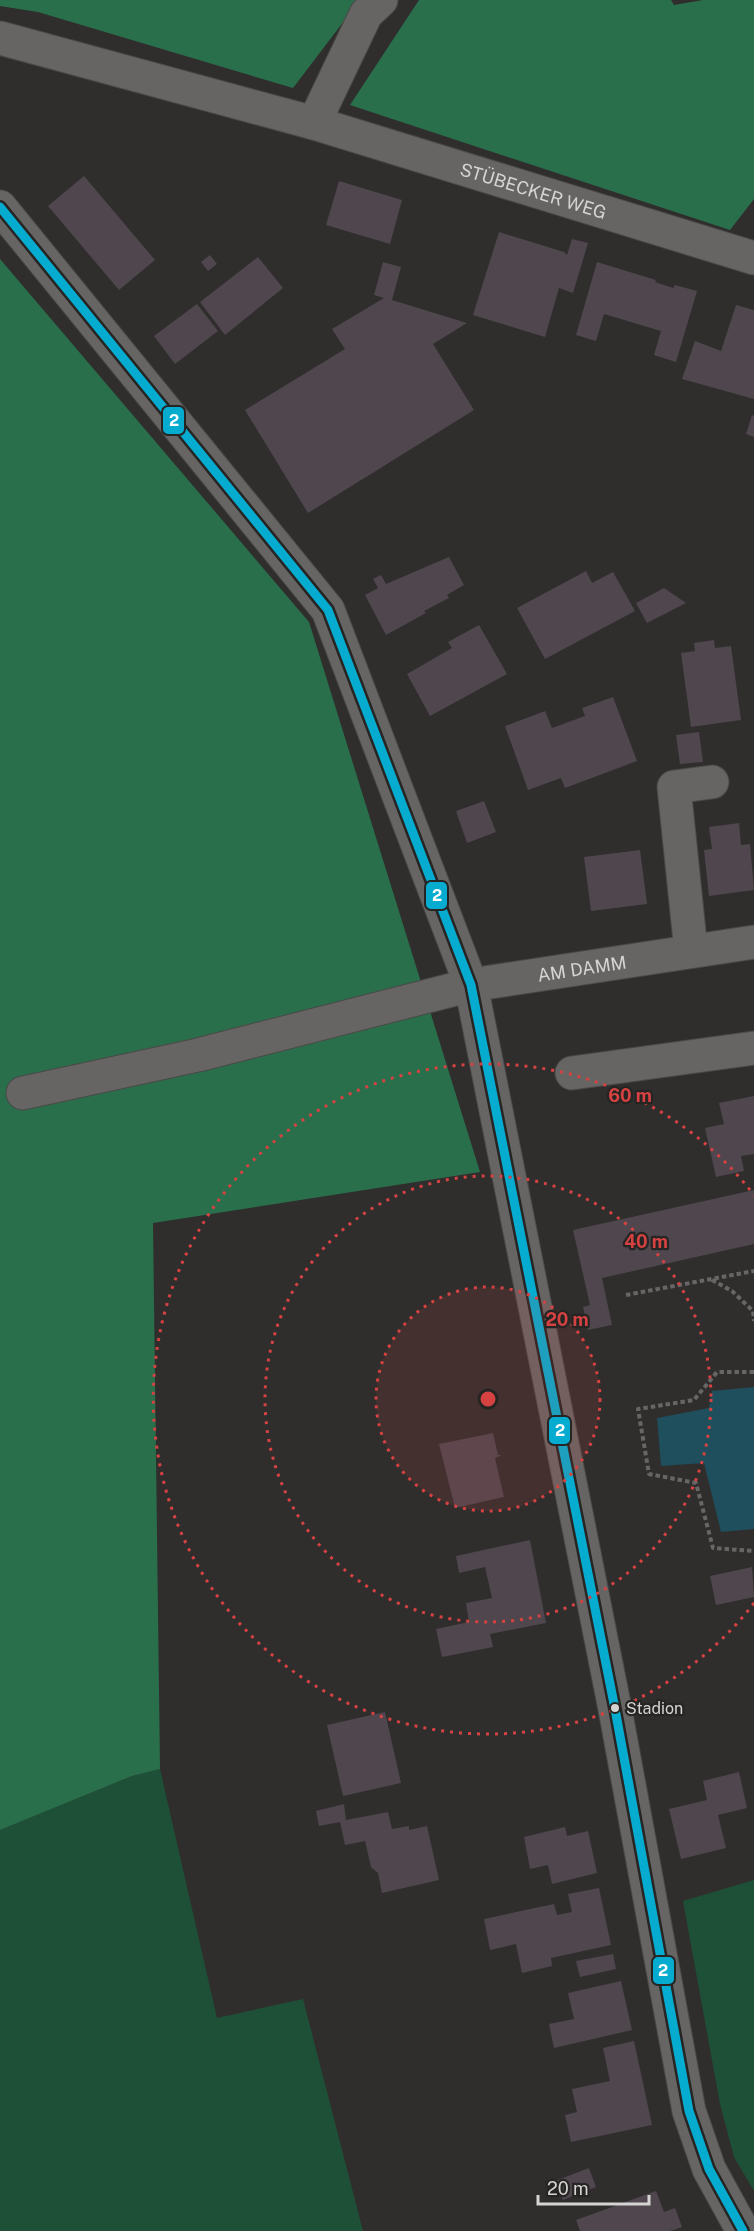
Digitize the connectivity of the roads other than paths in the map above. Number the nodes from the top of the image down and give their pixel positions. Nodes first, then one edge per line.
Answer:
1 (381, 0) edge
2 (0, 38) edge
3 (314, 123) junction
4 (0, 207) edge
5 (754, 258) edge
6 (712, 782) dead end
7 (754, 942) edge
8 (691, 951) junction
9 (471, 985) junction
10 (754, 1048) edge
11 (572, 1073) dead end
12 (23, 1093) dead end
13 (743, 2231) edge

1 - 3 street
2 - 3 street, STÜBECKER WEG
3 - 5 street, STÜBECKER WEG
4 - 9 street
6 - 8 street
7 - 8 street, AM DAMM
8 - 9 street, AM DAMM
9 - 12 street, AM DAMM
9 - 13 street
10 - 11 street

